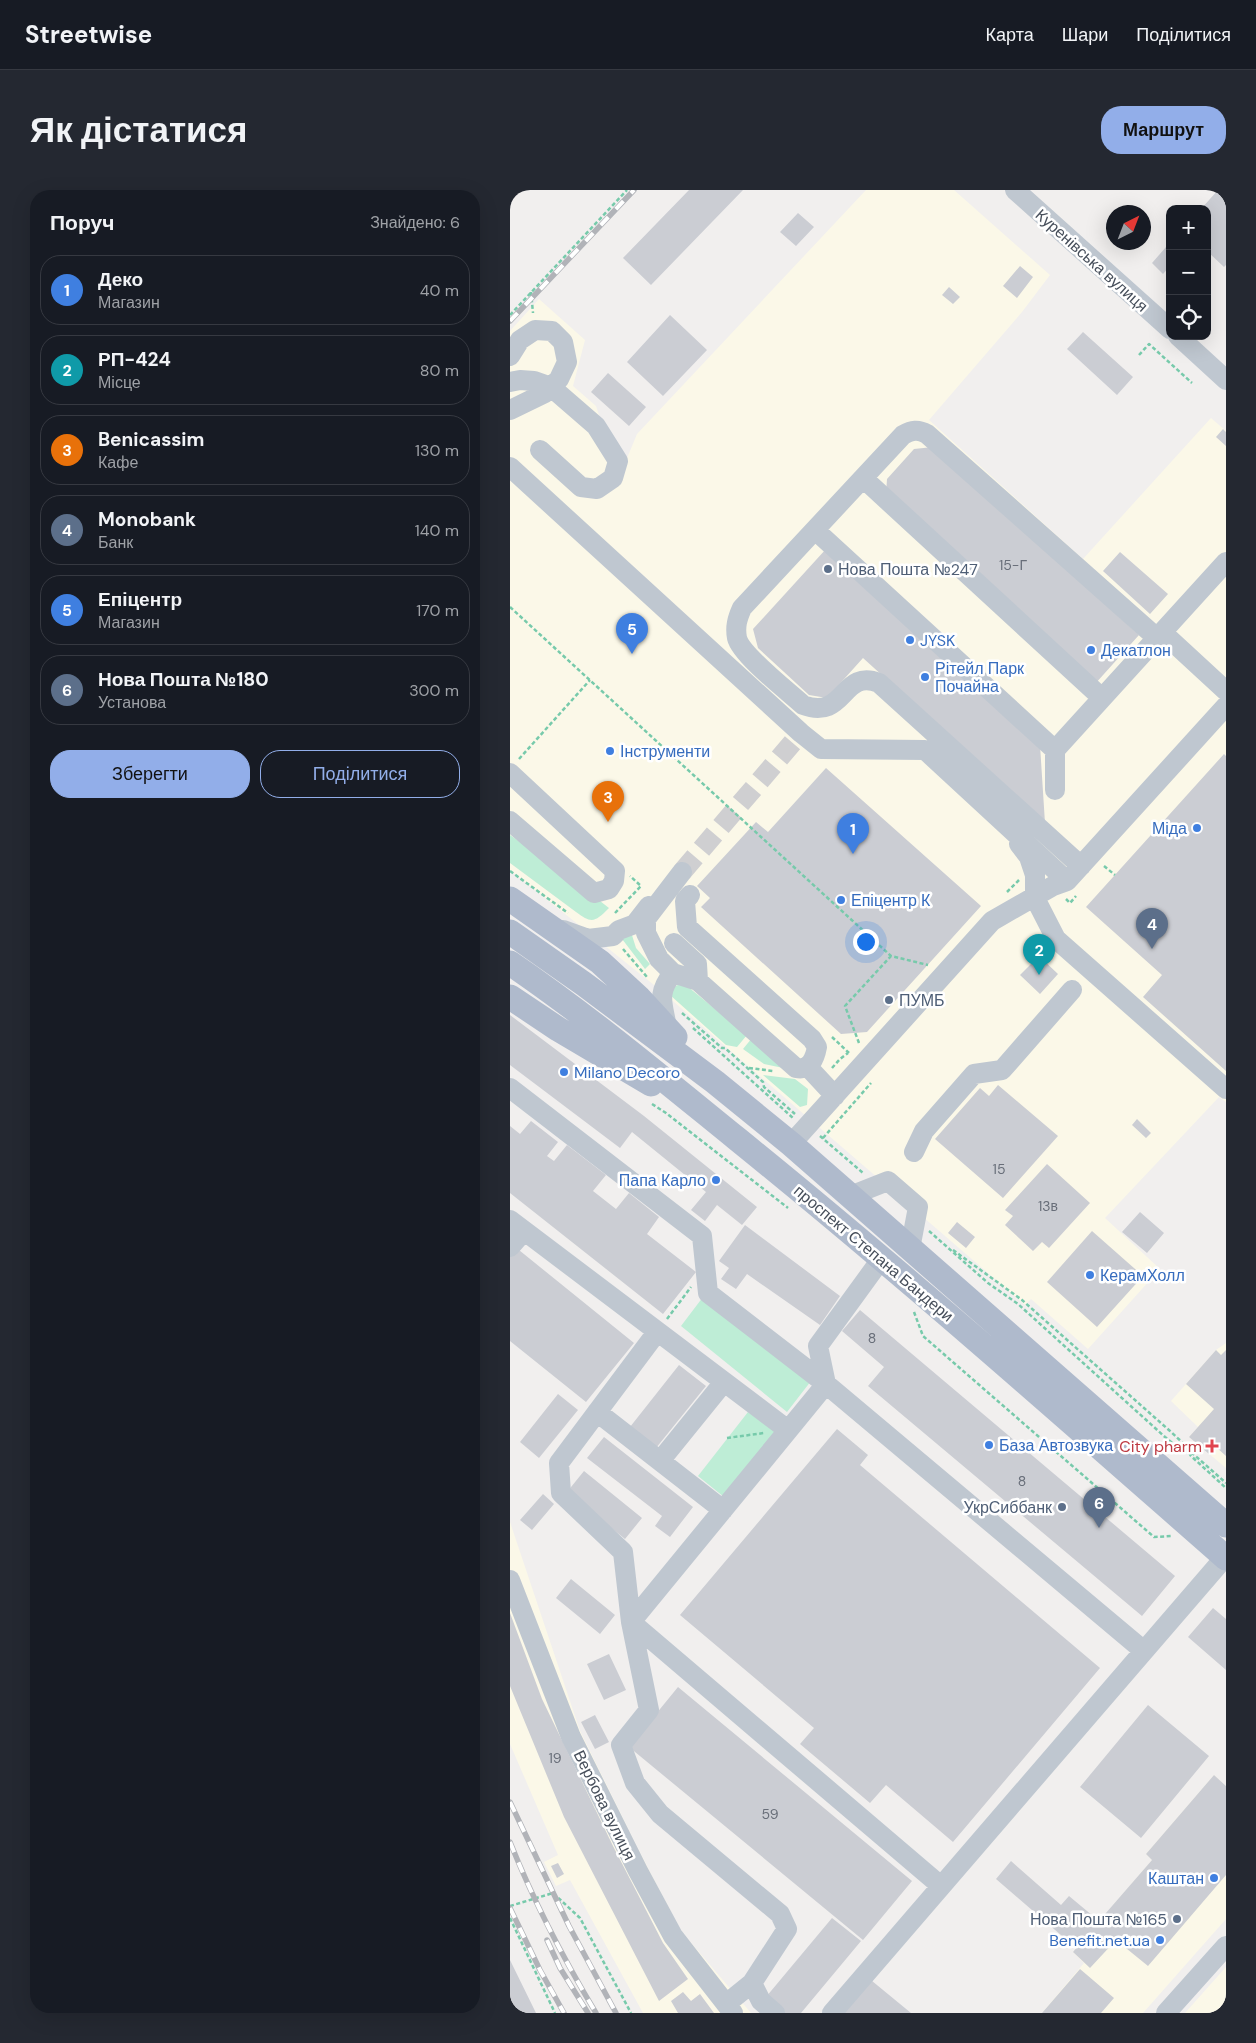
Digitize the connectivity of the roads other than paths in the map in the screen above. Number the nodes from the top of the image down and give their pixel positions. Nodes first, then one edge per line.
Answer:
1 (1015, 190) edge
2 (1166, 325) edge
3 (1182, 340) edge
4 (510, 356) edge
5 (1226, 380) edge
6 (510, 382) edge
7 (551, 387) junction
8 (510, 410) edge
9 (540, 450) dead end
10 (510, 467) edge
11 (863, 478) junction
12 (815, 530) junction
13 (1226, 562) edge
14 (1159, 635) junction
15 (1226, 691) edge
16 (1102, 698) junction
17 (1226, 706) edge
18 (1055, 750) junction
19 (512, 768) edge
20 (1055, 790) dead end
21 (510, 821) edge
22 (1002, 821) junction
23 (1081, 866) junction
24 (1067, 881) junction
25 (690, 894) tunnel mouth
26 (1035, 898) junction
27 (510, 899) edge
28 (548, 926) junction
29 (687, 927) junction
30 (510, 932) edge
31 (674, 942) junction
32 (510, 963) edge
33 (666, 966) junction
34 (698, 981) junction
35 (1072, 990) dead end
36 (510, 997) edge
37 (667, 1028) junction
38 (808, 1067) junction
39 (715, 1082) junction
40 (510, 1088) edge
41 (1226, 1089) edge
42 (835, 1096) junction
43 (718, 1123) junction
44 (791, 1144) junction
45 (914, 1152) dead end
46 (850, 1196) junction
47 (517, 1226) edge
48 (510, 1247) edge
49 (910, 1249) junction
50 (882, 1258) junction
51 (657, 1332) junction
52 (724, 1382) junction
53 (826, 1384) junction
54 (597, 1412) junction
55 (788, 1430) junction
56 (660, 1461) junction
57 (722, 1510) junction
58 (1226, 1525) edge
59 (1225, 1557) edge
60 (510, 1580) edge
61 (631, 1622) junction
62 (1144, 1651) junction
63 (941, 1886) junction
64 (1226, 1946) edge
65 (752, 1983) junction
66 (729, 2009) edge
67 (775, 2013) edge
68 (832, 2013) edge
69 (1166, 2013) edge

1 - 2 street, Куренівська вулиця
3 - 5 street
4 - 7 street
6 - 7 street
7 - 8 street
7 - 9 street
10 - 22 street
11 - 12 street
11 - 14 street
11 - 16 street
12 - 18 street
12 - 23 street
13 - 14 street
14 - 15 street
14 - 16 street
16 - 18 street
17 - 23 street
18 - 20 street
19 - 21 street
22 - 24 street
22 - 26 street
23 - 24 street
24 - 26 street
25 - 29 street
26 - 41 street
26 - 42 street
27 - 28 main road
28 - 33 street
28 - 37 main road
29 - 31 street
29 - 38 street
30 - 39 main road, проспект Степана Бандери
31 - 33 street
31 - 34 street
32 - 43 main road, проспект Степана Бандери
33 - 34 street
33 - 37 street
34 - 38 street
35 - 45 street
36 - 43 main road
37 - 39 main road
38 - 42 street
39 - 44 main road, проспект Степана Бандери
40 - 53 street
42 - 44 street
43 - 50 main road, проспект Степана Бандери
44 - 46 main road, проспект Степана Бандери
46 - 49 main road, проспект Степана Бандери
46 - 49 street
47 - 48 street
47 - 51 street
49 - 58 main road, проспект Степана Бандери
50 - 53 street
50 - 59 main road, проспект Степана Бандери
51 - 52 street
51 - 54 street
52 - 55 street
52 - 56 street
53 - 55 street
53 - 62 street
54 - 56 street
54 - 61 street
55 - 57 street
56 - 57 street
57 - 61 street
59 - 62 street
60 - 66 street, Вербова вулиця
61 - 63 street
61 - 65 street
62 - 63 street
63 - 68 street
64 - 69 street
65 - 66 street
65 - 67 street

